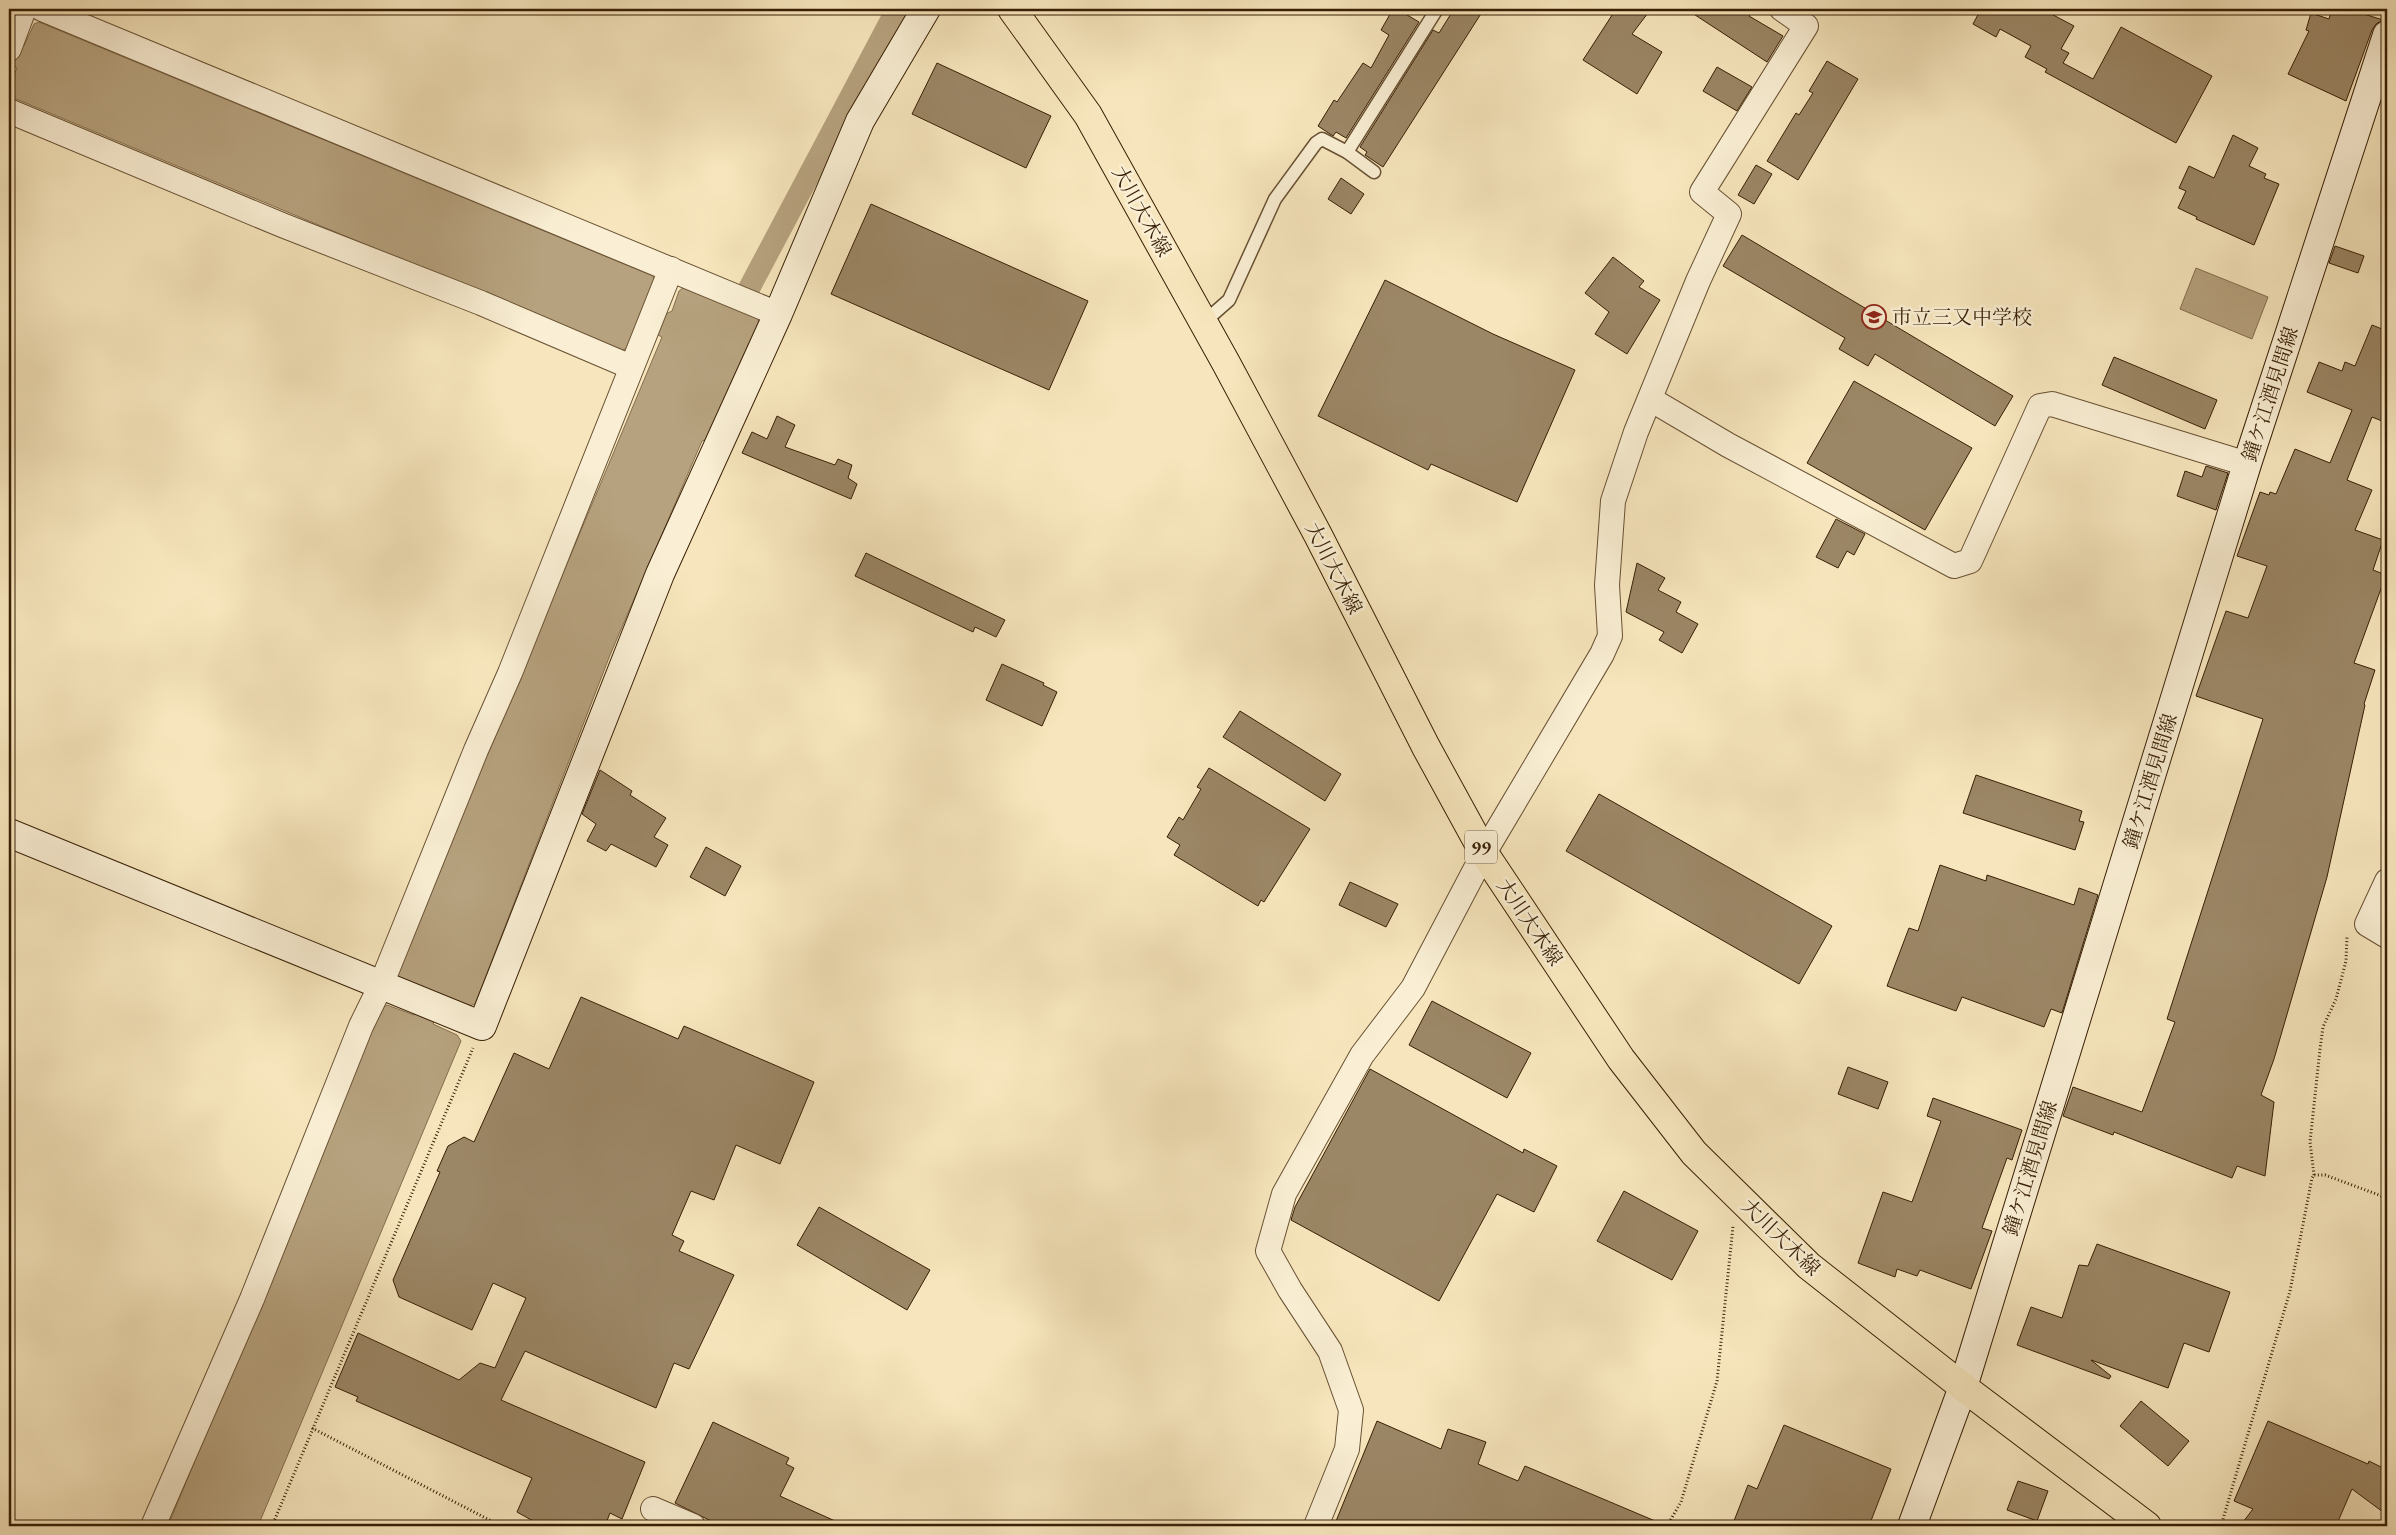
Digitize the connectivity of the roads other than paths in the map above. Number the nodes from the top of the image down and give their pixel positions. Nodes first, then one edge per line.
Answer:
1 (926, 9) edge
2 (1012, 9) edge
3 (1437, 9) edge
4 (1782, 9) edge
5 (29, 10) edge
6 (2387, 35) edge
7 (9, 49) edge
8 (9, 111) edge
9 (1347, 152) junction
10 (1374, 172) dead end
11 (669, 275) junction
12 (773, 311) junction
13 (1204, 322) junction
14 (633, 362) junction
15 (1650, 399) junction
16 (2247, 464) junction
17 (9, 832) edge
18 (1484, 853) junction
19 (2387, 881) edge
20 (2387, 936) edge
21 (386, 988) junction
22 (1962, 1387) junction
23 (654, 1509) dead end
24 (153, 1526) edge
25 (693, 1526) edge
26 (1316, 1526) edge
27 (1912, 1526) edge
28 (2147, 1526) edge

1 - 12 street
2 - 13 main road, 大川大木線 / 99
3 - 9 lane
4 - 15 street
5 - 7 street
5 - 11 street
6 - 16 street, 鐘ケ江酒見間線
8 - 14 street
9 - 10 lane
9 - 13 lane
11 - 12 street
11 - 14 street
12 - 21 street
13 - 18 main road, 大川大木線 / 99
14 - 21 street
15 - 16 street
15 - 18 street
16 - 22 street, 鐘ケ江酒見間線
17 - 21 street
18 - 22 main road, 大川大木線 / 99
18 - 26 street
19 - 20 street
21 - 24 street
22 - 27 street, 鐘ケ江酒見間線
22 - 28 main road, 大川大木線 / 99
23 - 25 street

